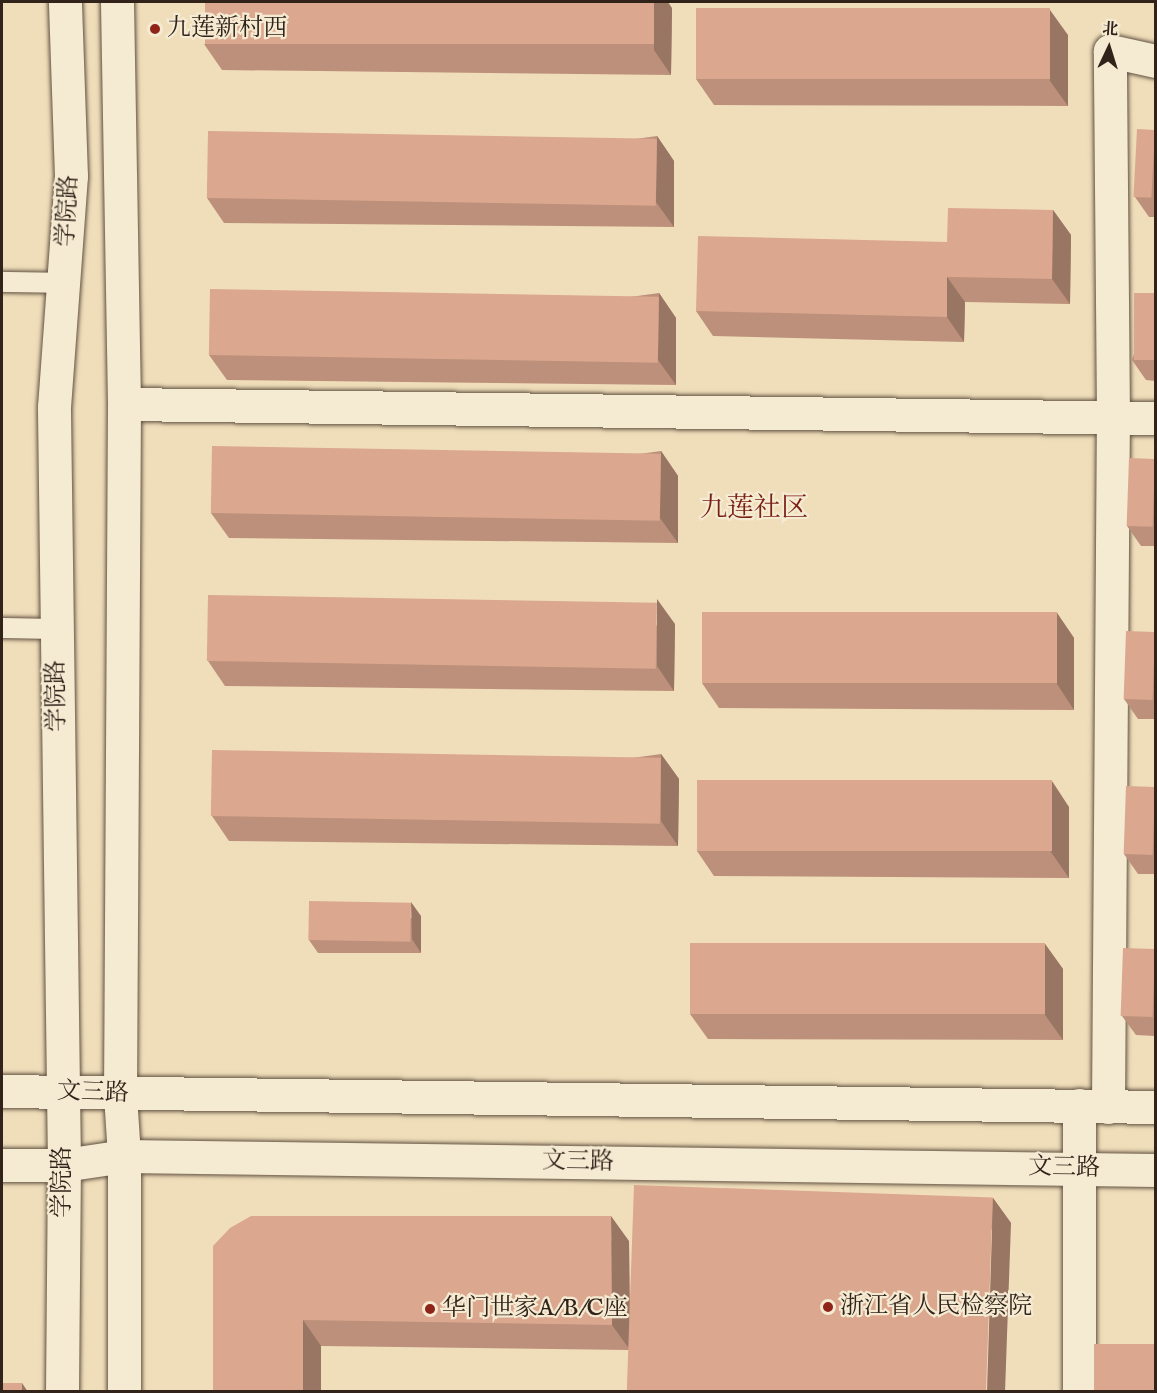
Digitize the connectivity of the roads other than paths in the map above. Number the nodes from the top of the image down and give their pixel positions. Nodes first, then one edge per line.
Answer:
1 (65, 2) edge
2 (117, 2) edge
3 (1155, 61) edge
4 (2, 282) edge
5 (63, 283) junction
6 (124, 404) junction
7 (1113, 416) junction
8 (1155, 418) edge
9 (2, 628) edge
10 (57, 629) junction
11 (2, 1091) edge
12 (62, 1091) junction
13 (120, 1095) junction
14 (1094, 1106) junction
15 (1155, 1107) edge
16 (124, 1156) junction
17 (2, 1165) edge
18 (64, 1165) junction
19 (1078, 1168) junction
20 (1155, 1170) edge
21 (62, 1392) edge
22 (124, 1392) edge
23 (1079, 1392) edge

1 - 5 main road, 学院路
2 - 6 main road, 学院路
3 - 7 main road
4 - 5 lane
5 - 10 main road, 学院路
6 - 7 main road
6 - 13 main road, 学院路
7 - 8 main road
7 - 14 main road
9 - 10 lane
10 - 12 main road, 学院路
11 - 12 main road, 文三路
12 - 13 main road, 文三路
12 - 18 main road, 学院路
13 - 14 main road, 文三路
13 - 16 main road, 学院路
14 - 15 main road, 文三路
14 - 19 main road
16 - 18 main road, 文三路
16 - 19 main road, 文三路
16 - 22 main road, 学院路
17 - 18 main road, 文三路
18 - 21 main road, 学院路
19 - 20 main road, 文三路
19 - 23 main road

